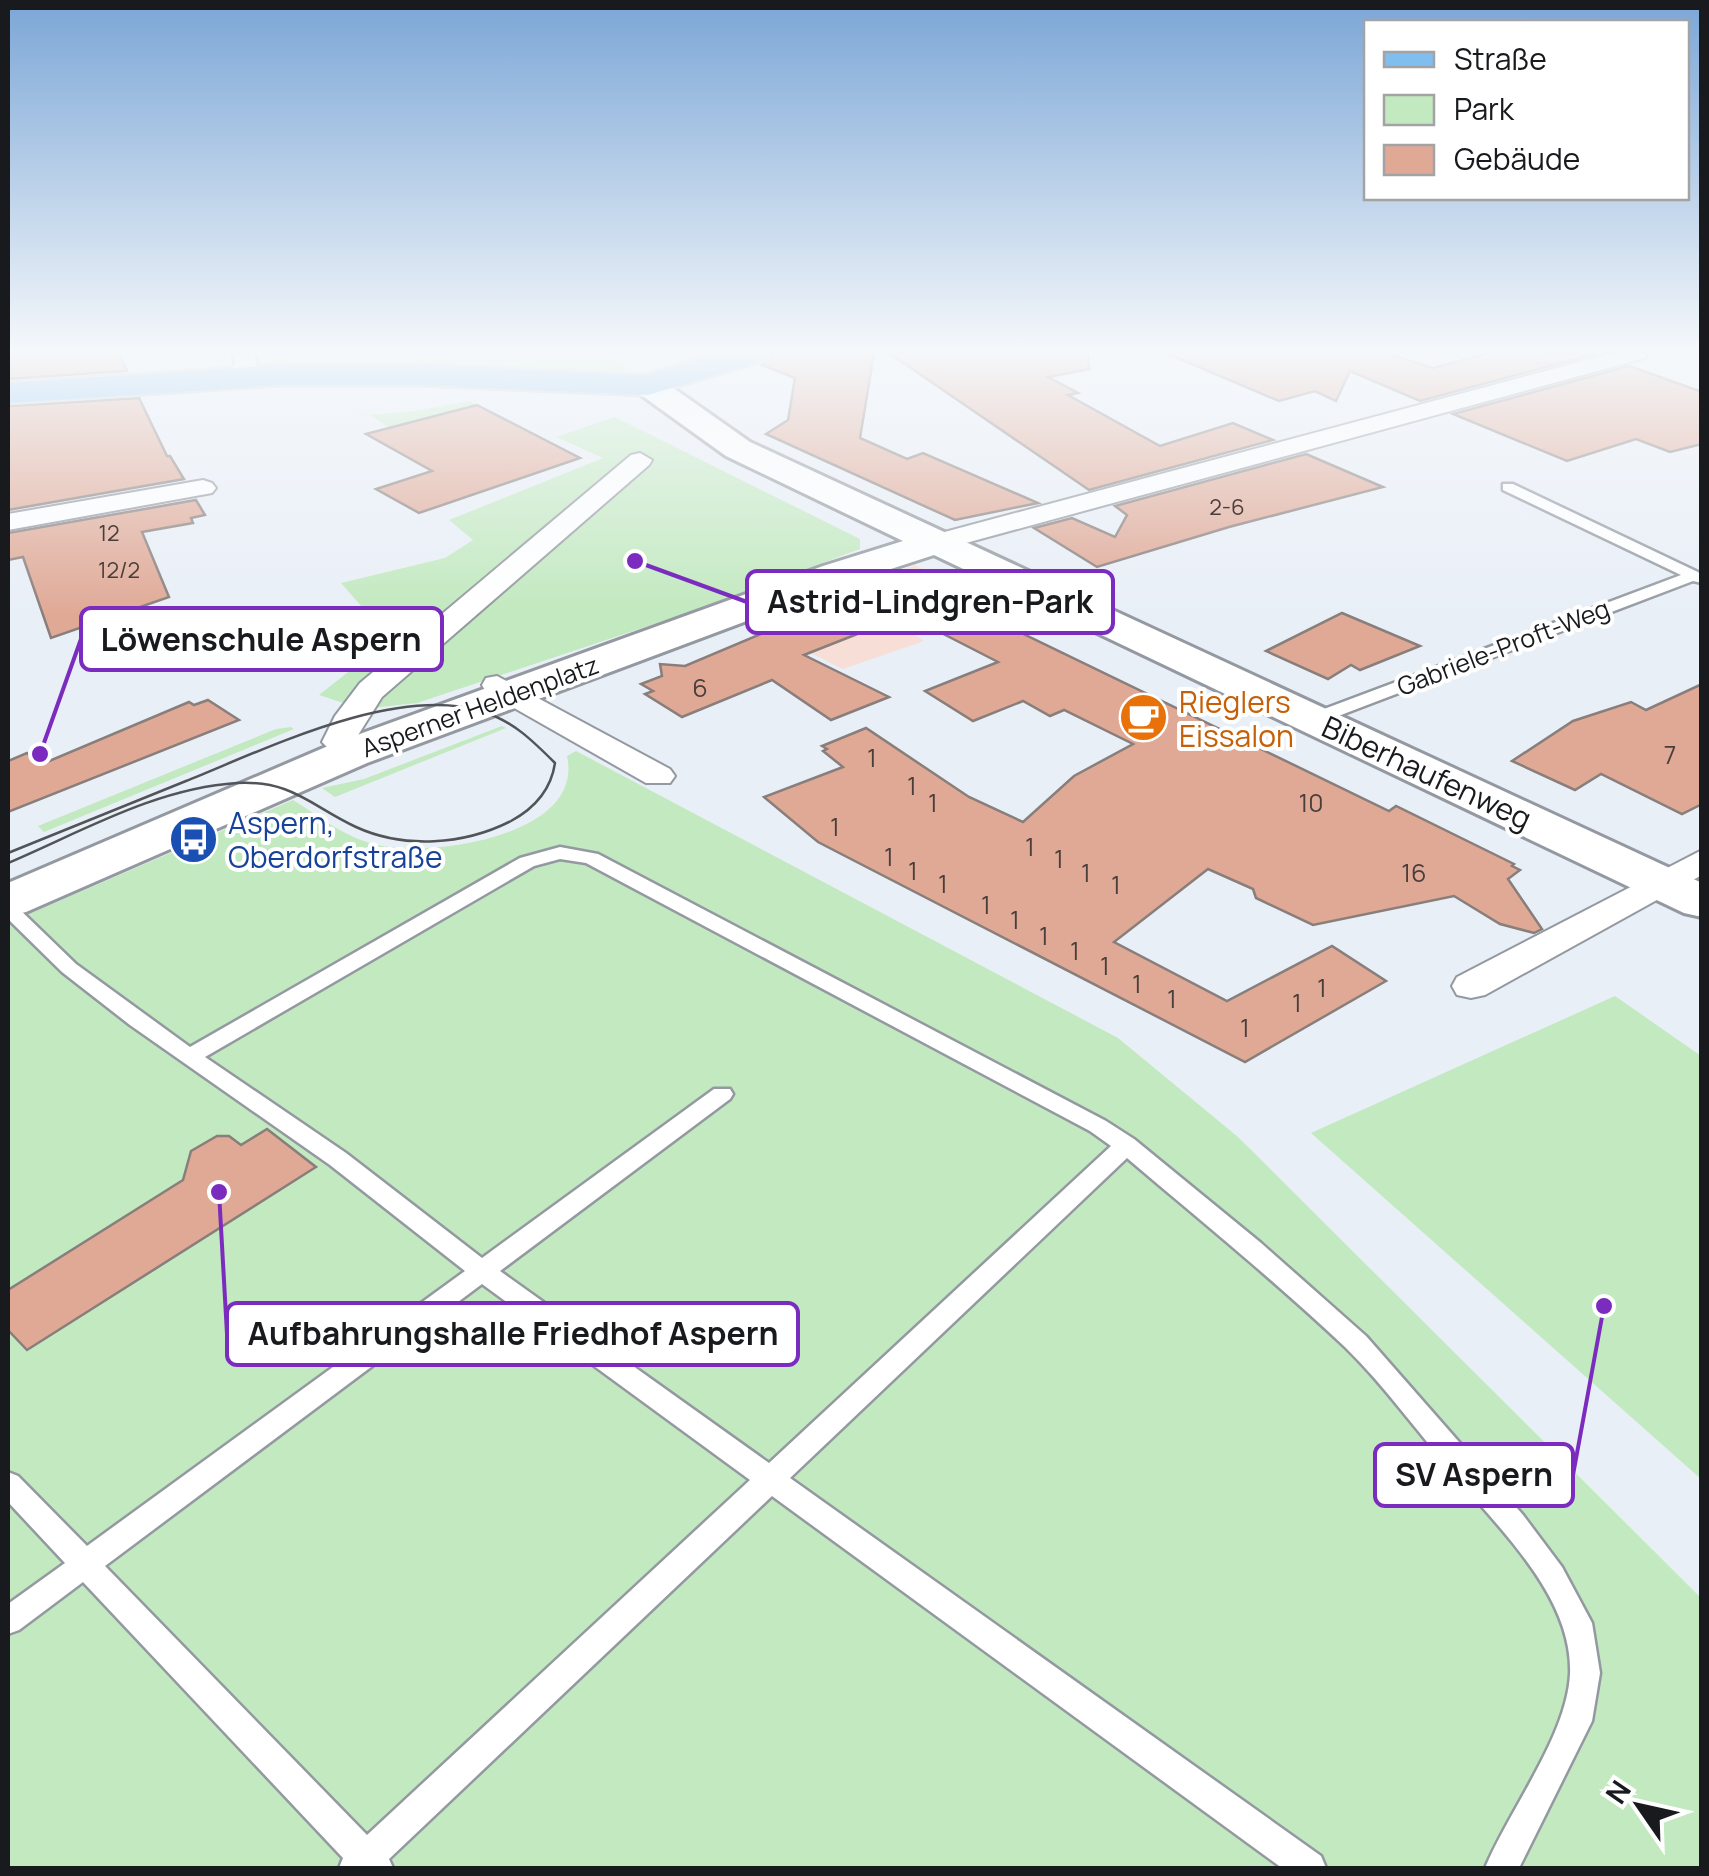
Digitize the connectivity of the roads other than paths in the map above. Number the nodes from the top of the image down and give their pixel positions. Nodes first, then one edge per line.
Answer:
1 (704, 441) edge
2 (1314, 441) edge
3 (640, 460) dead end
4 (1508, 487) dead end
5 (203, 488) dead end
6 (8, 522) edge
7 (935, 543) junction
8 (1697, 578) edge
9 (488, 693) junction
10 (1314, 719) junction
11 (345, 748) junction
12 (658, 776) dead end
13 (1688, 881) edge
14 (8, 885) edge
15 (8, 901) edge
16 (8, 909) edge
17 (1471, 986) dead end
18 (190, 1056) junction
19 (722, 1094) dead end
20 (1126, 1146) junction
21 (481, 1270) junction
22 (772, 1480) junction
23 (8, 1484) edge
24 (84, 1565) junction
25 (8, 1621) edge
26 (366, 1865) edge
27 (1310, 1868) edge
28 (1502, 1868) edge

1 - 7 main road
2 - 7 street
3 - 11 street, Asperner Heldenplatz
4 - 8 lane, Gabriele-Proft-Weg
5 - 6 street
7 - 9 main road, Asperner Heldenplatz
7 - 10 main road, Biberhaufenweg
8 - 10 lane, Gabriele-Proft-Weg
9 - 11 main road, Asperner Heldenplatz
9 - 12 street
10 - 13 main road, Biberhaufenweg
11 - 14 main road
11 - 15 main road
13 - 17 street
16 - 18 lane
18 - 20 lane
18 - 21 lane
19 - 21 lane
20 - 22 lane
20 - 28 lane
21 - 22 lane
21 - 24 lane
22 - 26 lane
22 - 27 lane
23 - 24 lane
24 - 25 lane
24 - 26 lane

